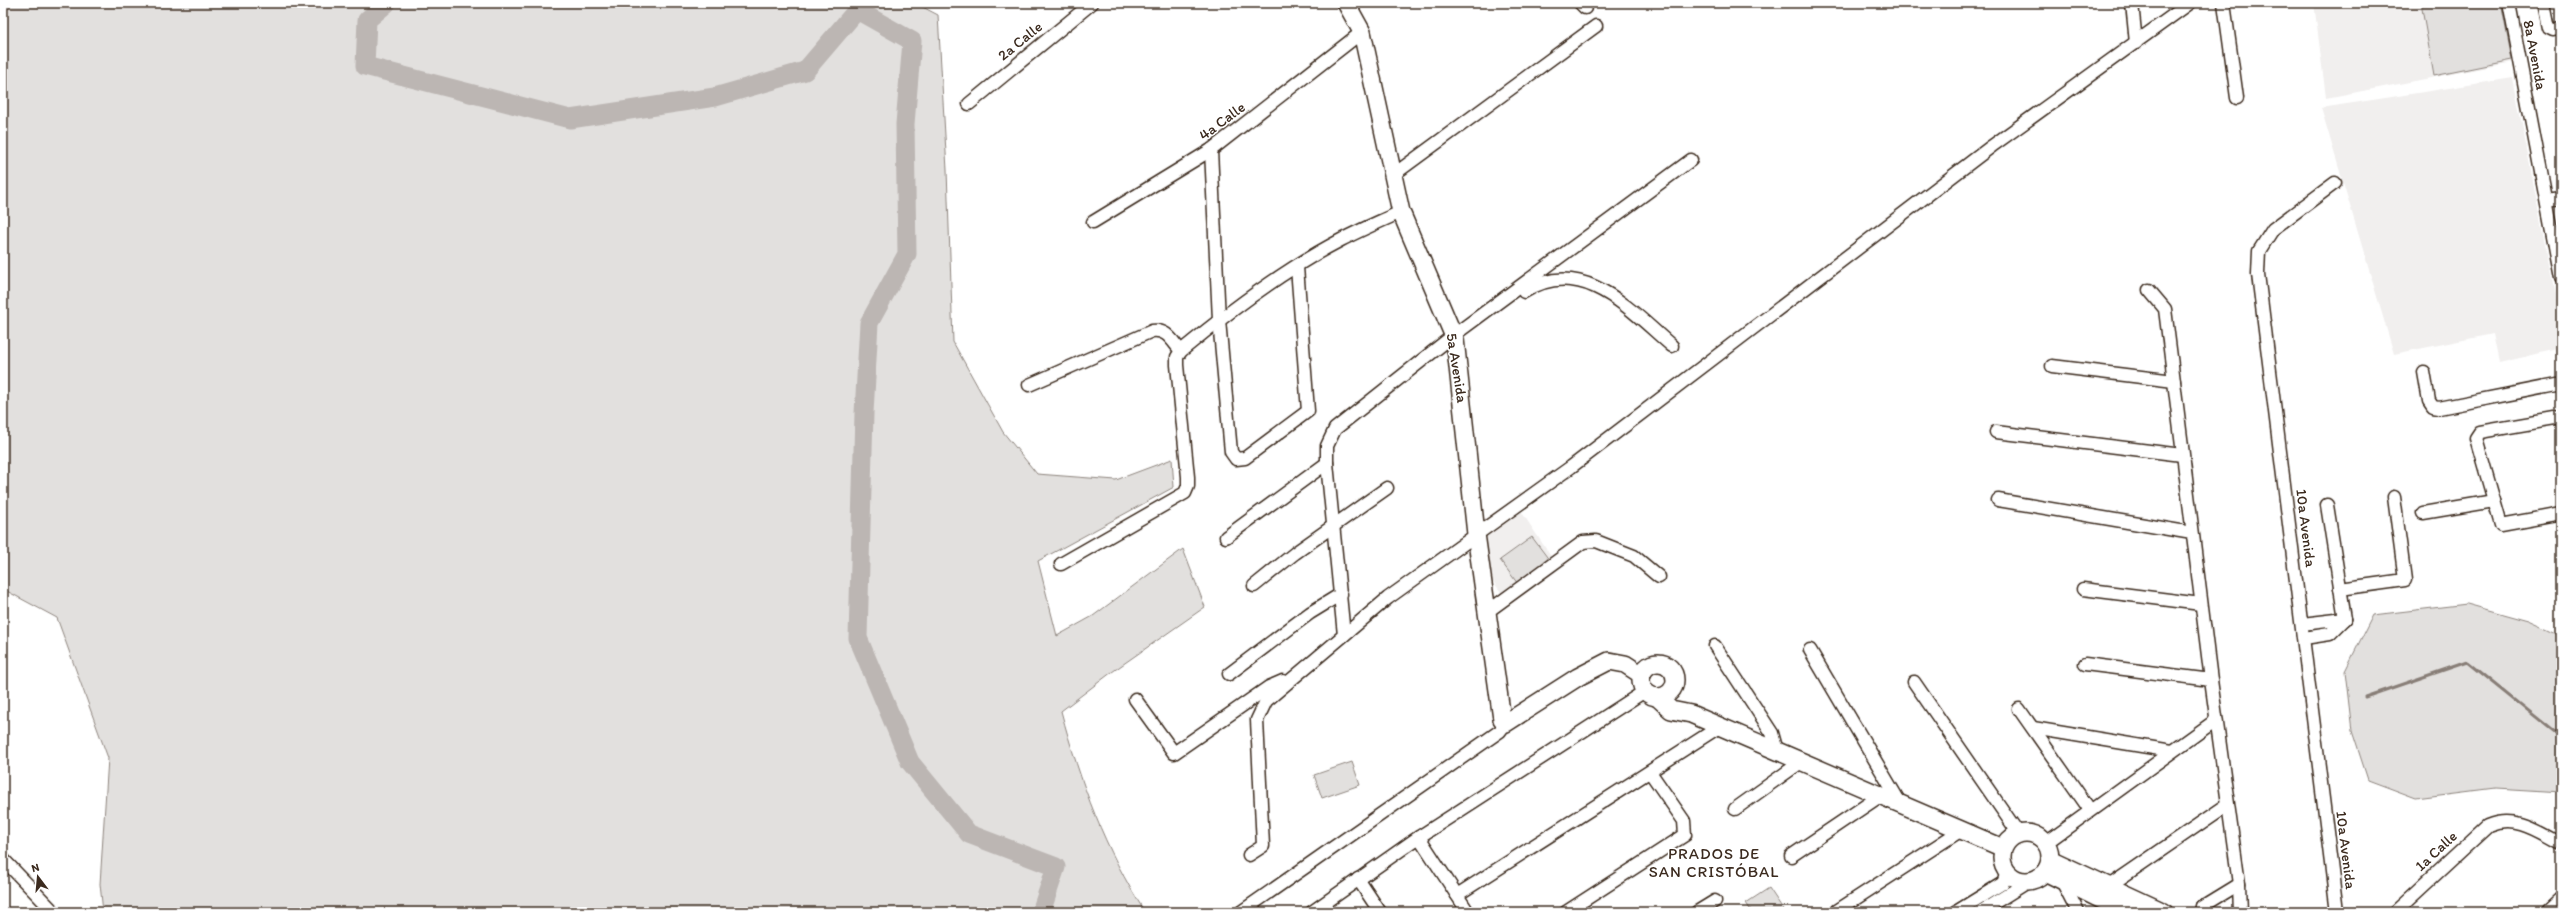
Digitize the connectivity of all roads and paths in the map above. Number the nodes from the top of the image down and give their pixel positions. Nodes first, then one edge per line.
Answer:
1 (1092, 3) edge
2 (1346, 3) edge
3 (2132, 3) edge
4 (2190, 3) edge
5 (2224, 3) edge
6 (2509, 3) edge
7 (2544, 3) edge
8 (1596, 26) dead end
9 (2561, 28) edge
10 (1362, 32) junction
11 (2136, 43) junction
12 (2237, 98) dead end
13 (969, 104) dead end
14 (1212, 150) junction
15 (1691, 160) dead end
16 (1393, 175) junction
17 (2335, 183) dead end
18 (2561, 198) edge
19 (2547, 200) junction
20 (1401, 212) junction
21 (1093, 222) dead end
22 (1297, 267) junction
23 (2561, 278) edge
24 (2149, 290) dead end
25 (1219, 320) junction
26 (1455, 337) junction
27 (1672, 346) dead end
28 (1181, 351) junction
29 (2052, 366) dead end
30 (2424, 372) dead end
31 (2174, 381) junction
32 (2561, 384) edge
33 (1029, 385) dead end
34 (2561, 418) edge
35 (1996, 432) dead end
36 (2182, 455) junction
37 (1327, 463) junction
38 (1387, 488) dead end
39 (2394, 497) dead end
40 (1998, 500) dead end
41 (2494, 501) junction
42 (2327, 505) dead end
43 (2423, 513) dead end
44 (2561, 514) edge
45 (1335, 525) junction
46 (2192, 533) junction
47 (1476, 534) junction
48 (1226, 537) dead end
49 (1061, 564) dead end
50 (1659, 577) dead end
51 (1254, 586) dead end
52 (2083, 589) dead end
53 (2340, 589) junction
54 (1341, 594) junction
55 (2202, 604) junction
56 (1487, 612) junction
57 (2345, 620) junction
58 (2302, 624) junction
59 (1344, 635) junction
60 (2304, 638) junction
61 (1715, 646) dead end
62 (1810, 650) dead end
63 (2085, 664) dead end
64 (1301, 672) junction
65 (1229, 674) dead end
66 (2211, 680) junction
67 (1914, 682) dead end
68 (1647, 683) junction
69 (1673, 689) junction
70 (1135, 699) dead end
71 (2019, 709) dead end
72 (1691, 714) junction
73 (2216, 720) junction
74 (1506, 724) junction
75 (1719, 727) junction
76 (2033, 728) junction
77 (1777, 751) junction
78 (2172, 751) junction
79 (1801, 762) junction
80 (1650, 772) junction
81 (1880, 796) junction
82 (2228, 805) junction
83 (1903, 806) junction
84 (1735, 809) dead end
85 (2090, 810) junction
86 (1960, 831) junction
87 (2019, 834) junction
88 (1419, 837) junction
89 (2046, 843) junction
90 (2561, 843) edge
91 (2003, 848) junction
92 (1249, 855) dead end
93 (1791, 856) dead end
94 (3, 859) edge
95 (2042, 870) junction
96 (2008, 873) junction
97 (1358, 879) junction
98 (2062, 882) junction
99 (2239, 884) junction
100 (2104, 892) junction
101 (1457, 895) junction
102 (1980, 896) junction
103 (2561, 899) edge
104 (1715, 901) dead end
105 (1986, 910) edge
106 (54, 912) edge
107 (1241, 912) edge
108 (1312, 912) edge
109 (1380, 912) edge
110 (1468, 912) edge
111 (1566, 912) edge
112 (1697, 912) edge
113 (1835, 912) edge
114 (1956, 912) edge
115 (2078, 912) edge
116 (2126, 912) edge
117 (2164, 912) edge
118 (2202, 912) edge
119 (2240, 912) edge
120 (2337, 912) edge
121 (2395, 912) edge
122 (2547, 912) edge

1 - 13 street, 2a Calle
2 - 10 street, 5a Avenida
3 - 11 street
4 - 11 street
5 - 12 street
6 - 19 street, 8a Avenida
7 - 9 street
8 - 16 street
10 - 14 street, 4a Calle
10 - 16 street, 5a Avenida
11 - 47 street
14 - 21 street, 4a Calle
14 - 25 street
15 - 26 street
16 - 20 street, 5a Avenida
17 - 58 street, 10a Avenida
18 - 19 street
19 - 23 street, 8a Avenida
20 - 22 street
20 - 26 street, 5a Avenida
22 - 25 street
22 - 25 street
24 - 31 street
25 - 28 street
26 - 27 street
26 - 37 street
26 - 47 street, 5a Avenida
28 - 33 street
28 - 49 street
29 - 31 street
30 - 32 street
31 - 36 street
34 - 41 street
35 - 36 street
36 - 46 street
37 - 45 street
37 - 48 street
38 - 45 street
39 - 53 street
40 - 46 street
41 - 43 street
41 - 44 street
42 - 53 street
45 - 51 street
45 - 54 street
46 - 55 street
47 - 56 street, 5a Avenida
47 - 59 street
50 - 56 street
52 - 55 street
53 - 57 street
54 - 59 street
54 - 65 street
55 - 66 street
56 - 74 street, 5a Avenida
57 - 58 street
57 - 60 street
58 - 60 street, 10a Avenida
59 - 64 street
60 - 120 street, 10a Avenida
61 - 77 street
62 - 83 street
63 - 66 street
64 - 70 street
64 - 92 street
66 - 73 street
67 - 87 street
68 - 69 street
68 - 69 street
68 - 72 street
68 - 74 street
68 - 88 street
69 - 72 street
71 - 76 street
72 - 75 street
73 - 78 street
73 - 82 street
74 - 107 street
75 - 77 street
75 - 80 street
76 - 78 street
76 - 85 street
77 - 79 street
78 - 85 street
79 - 81 street
79 - 84 street
80 - 101 street
80 - 111 street
81 - 83 street
81 - 93 street
82 - 99 street
82 - 100 street
83 - 86 street
85 - 89 street
86 - 91 street
86 - 113 street
87 - 89 street
87 - 91 street
88 - 97 street
88 - 101 street
89 - 95 street
90 - 121 street, 1a Calle
91 - 96 street
94 - 106 street
95 - 96 street
95 - 98 street
95 - 100 street
95 - 105 street
96 - 102 street
97 - 108 street
97 - 109 street
98 - 100 street
98 - 115 street
99 - 118 street
99 - 119 street
100 - 116 street
100 - 117 street
101 - 110 street
102 - 105 street
102 - 114 street
103 - 122 street
104 - 112 street

